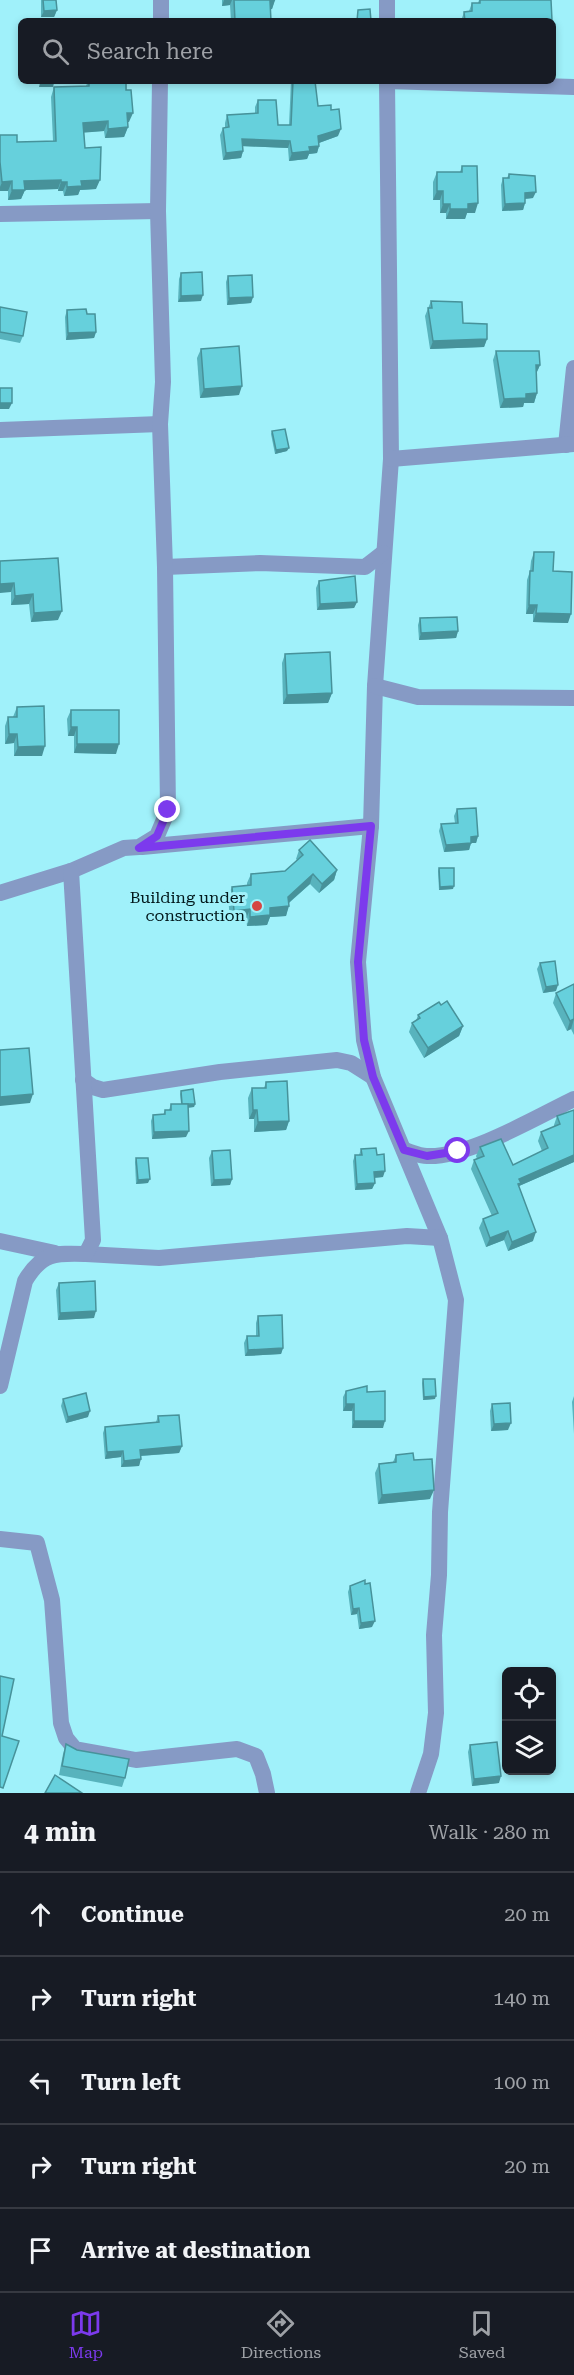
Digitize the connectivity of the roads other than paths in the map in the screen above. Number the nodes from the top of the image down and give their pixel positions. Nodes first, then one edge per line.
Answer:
1 (161, 0) edge
2 (387, 0) edge
3 (160, 18) edge
4 (387, 18) edge
5 (160, 84) edge
6 (387, 84) edge
7 (480, 84) edge
8 (574, 87) edge
9 (158, 211) junction
10 (0, 214) edge
11 (574, 368) edge
12 (160, 424) junction
13 (0, 430) edge
14 (570, 444) edge
15 (391, 459) junction
16 (383, 553) junction
17 (165, 567) junction
18 (375, 686) junction
19 (574, 698) edge
20 (371, 826) junction
21 (139, 848) junction
22 (72, 871) junction
23 (0, 893) edge
24 (364, 1040) junction
25 (337, 1060) junction
26 (373, 1077) junction
27 (83, 1080) junction
28 (574, 1099) edge
29 (404, 1150) junction
30 (440, 1238) junction
31 (0, 1241) edge
32 (56, 1253) junction
33 (86, 1254) junction
34 (0, 1386) edge
35 (0, 1539) edge
36 (267, 1793) edge
37 (418, 1793) edge

1 - 3 street
2 - 4 street
5 - 9 street
6 - 15 street
7 - 8 street
9 - 10 street
9 - 12 street
11 - 14 street
12 - 13 street
12 - 17 street
14 - 15 street
15 - 16 street
16 - 17 street
16 - 18 street
17 - 21 street
18 - 19 street
18 - 20 street
20 - 21 street
20 - 24 street
21 - 22 street
22 - 23 street
22 - 27 street
24 - 25 street
24 - 26 street
25 - 26 street
25 - 27 street
26 - 29 street
27 - 33 street
28 - 29 street
29 - 30 street
30 - 33 street
30 - 37 street
31 - 32 street
32 - 33 street
32 - 34 street
35 - 36 street

